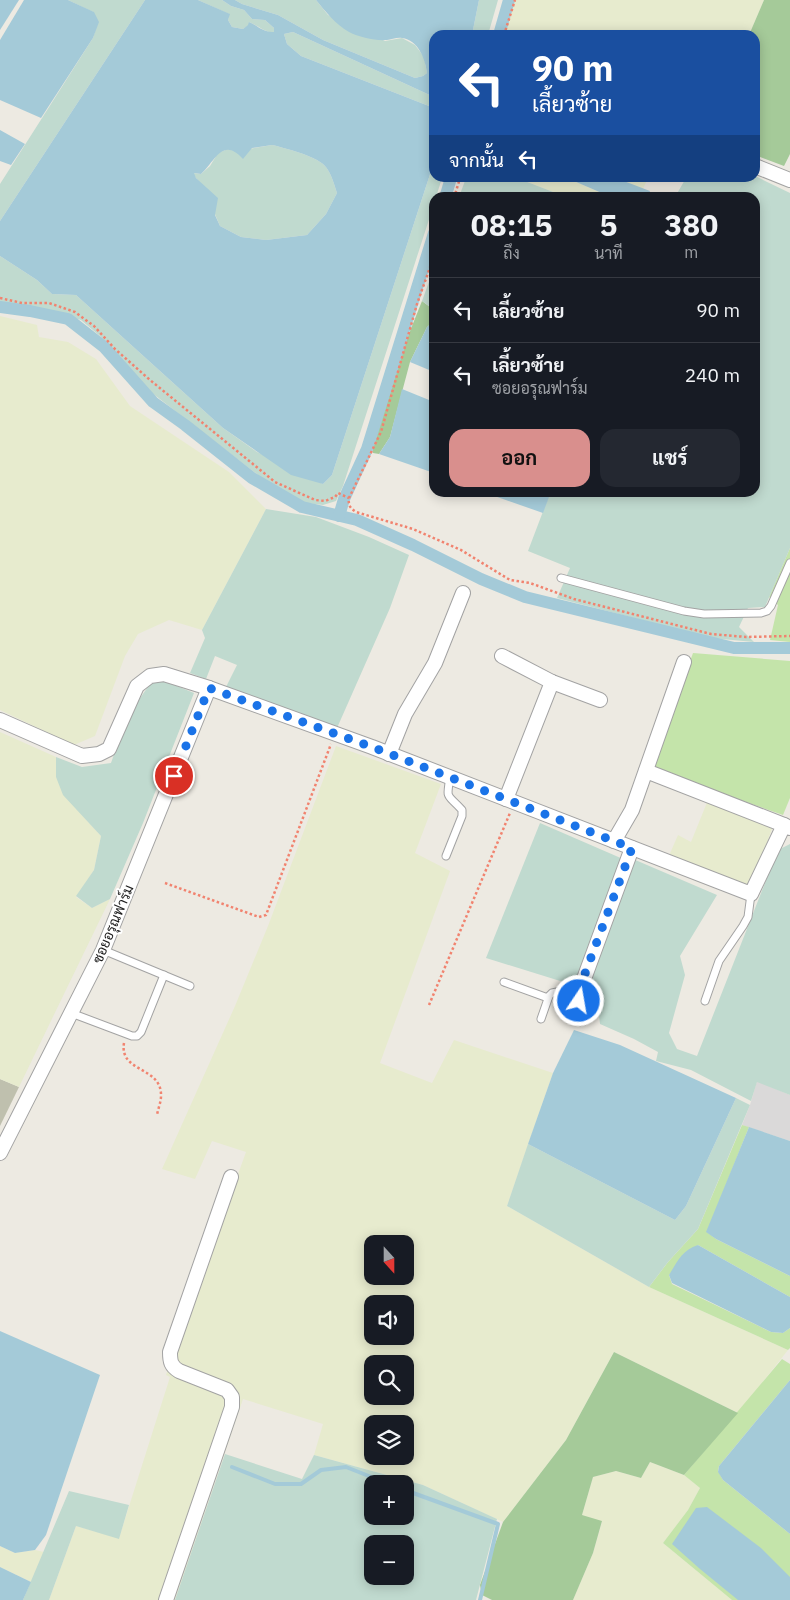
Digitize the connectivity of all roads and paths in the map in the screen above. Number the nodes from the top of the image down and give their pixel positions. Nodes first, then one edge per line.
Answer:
1 (515, 0) edge
2 (506, 30) edge
3 (760, 168) edge
4 (790, 180) edge
5 (429, 270) edge
6 (0, 298) edge
7 (348, 498) junction
8 (790, 563) edge
9 (561, 578) dead end
10 (463, 593) dead end
11 (790, 636) edge
12 (502, 656) dead end
13 (684, 662) dead end
14 (552, 682) junction
15 (209, 688) junction
16 (600, 700) dead end
17 (0, 720) edge
18 (335, 734) junction
19 (390, 754) junction
20 (646, 771) junction
21 (450, 777) junction
22 (510, 800) junction
23 (787, 826) edge
24 (614, 841) junction
25 (632, 848) junction
26 (446, 856) dead end
27 (165, 883) dead end
28 (751, 894) junction
29 (103, 950) junction
30 (164, 975) junction
31 (504, 982) dead end
32 (190, 986) dead end
33 (580, 987) junction
34 (548, 998) junction
35 (705, 1001) dead end
36 (429, 1005) dead end
37 (582, 1011) dead end
38 (71, 1013) junction
39 (540, 1020) dead end
40 (126, 1034) junction
41 (157, 1115) dead end
42 (0, 1153) edge
43 (231, 1176) dead end
44 (166, 1600) edge

1 - 2 path
3 - 4 street
5 - 7 path
6 - 7 path
7 - 11 path
8 - 9 lane
10 - 19 street
12 - 14 street
13 - 20 street
14 - 16 street
14 - 22 street
15 - 17 street
15 - 18 street
15 - 29 street, ซอยอรุณฟาร์ม
18 - 19 street
18 - 27 path
19 - 21 street
20 - 23 street
20 - 24 street
21 - 22 street
21 - 26 lane
22 - 24 street
22 - 36 path
23 - 28 street
24 - 25 street
25 - 28 street
25 - 33 street
28 - 35 lane
29 - 30 lane
29 - 38 street, ซอยอรุณฟาร์ม
30 - 32 lane
30 - 40 lane
31 - 34 lane
33 - 34 lane
33 - 37 street
34 - 39 lane
38 - 40 lane
38 - 42 street, ซอยอรุณฟาร์ม
40 - 41 path
43 - 44 street

